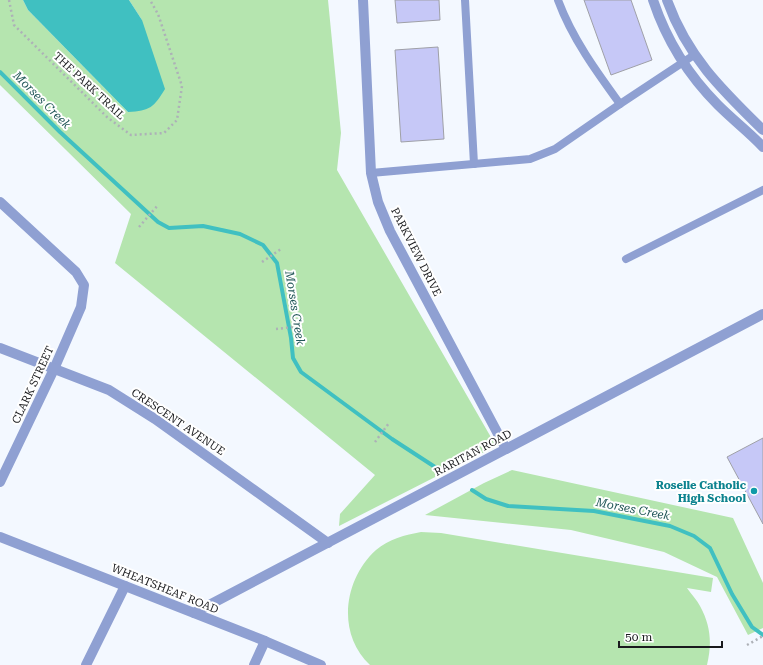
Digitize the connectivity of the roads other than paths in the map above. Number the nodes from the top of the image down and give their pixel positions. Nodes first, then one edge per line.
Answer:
1 (362, 0) edge
2 (465, 0) edge
3 (558, 0) edge
4 (652, 0) edge
5 (667, 0) edge
6 (694, 55) junction
7 (683, 62) junction
8 (620, 104) junction
9 (763, 130) edge
10 (763, 147) edge
11 (474, 164) junction
12 (371, 173) junction
13 (763, 190) edge
14 (0, 202) edge
15 (626, 259) dead end
16 (763, 314) edge
17 (0, 348) edge
18 (54, 369) junction
19 (506, 449) junction
20 (0, 482) edge
21 (0, 537) edge
22 (328, 543) junction
23 (125, 586) junction
24 (194, 613) junction
25 (265, 641) junction
26 (86, 665) edge
27 (254, 665) edge
28 (321, 665) edge

1 - 12 street, PARKVIEW DRIVE
2 - 11 lane
3 - 8 lane
4 - 7 street
5 - 6 street
6 - 7 lane
6 - 9 street
7 - 8 lane
7 - 10 street
8 - 11 lane
11 - 12 lane
12 - 19 street, PARKVIEW DRIVE
13 - 15 lane
14 - 18 street, CLARK STREET
16 - 19 street, RARITAN ROAD
17 - 18 street, CRESCENT AVENUE
18 - 20 street, CLARK STREET
18 - 22 street, CRESCENT AVENUE
19 - 22 street, RARITAN ROAD
21 - 23 street, WHEATSHEAF ROAD
22 - 24 street, RARITAN ROAD
23 - 24 street, WHEATSHEAF ROAD
23 - 26 street
24 - 25 street, WHEATSHEAF ROAD
25 - 27 street
25 - 28 street, WHEATSHEAF ROAD

